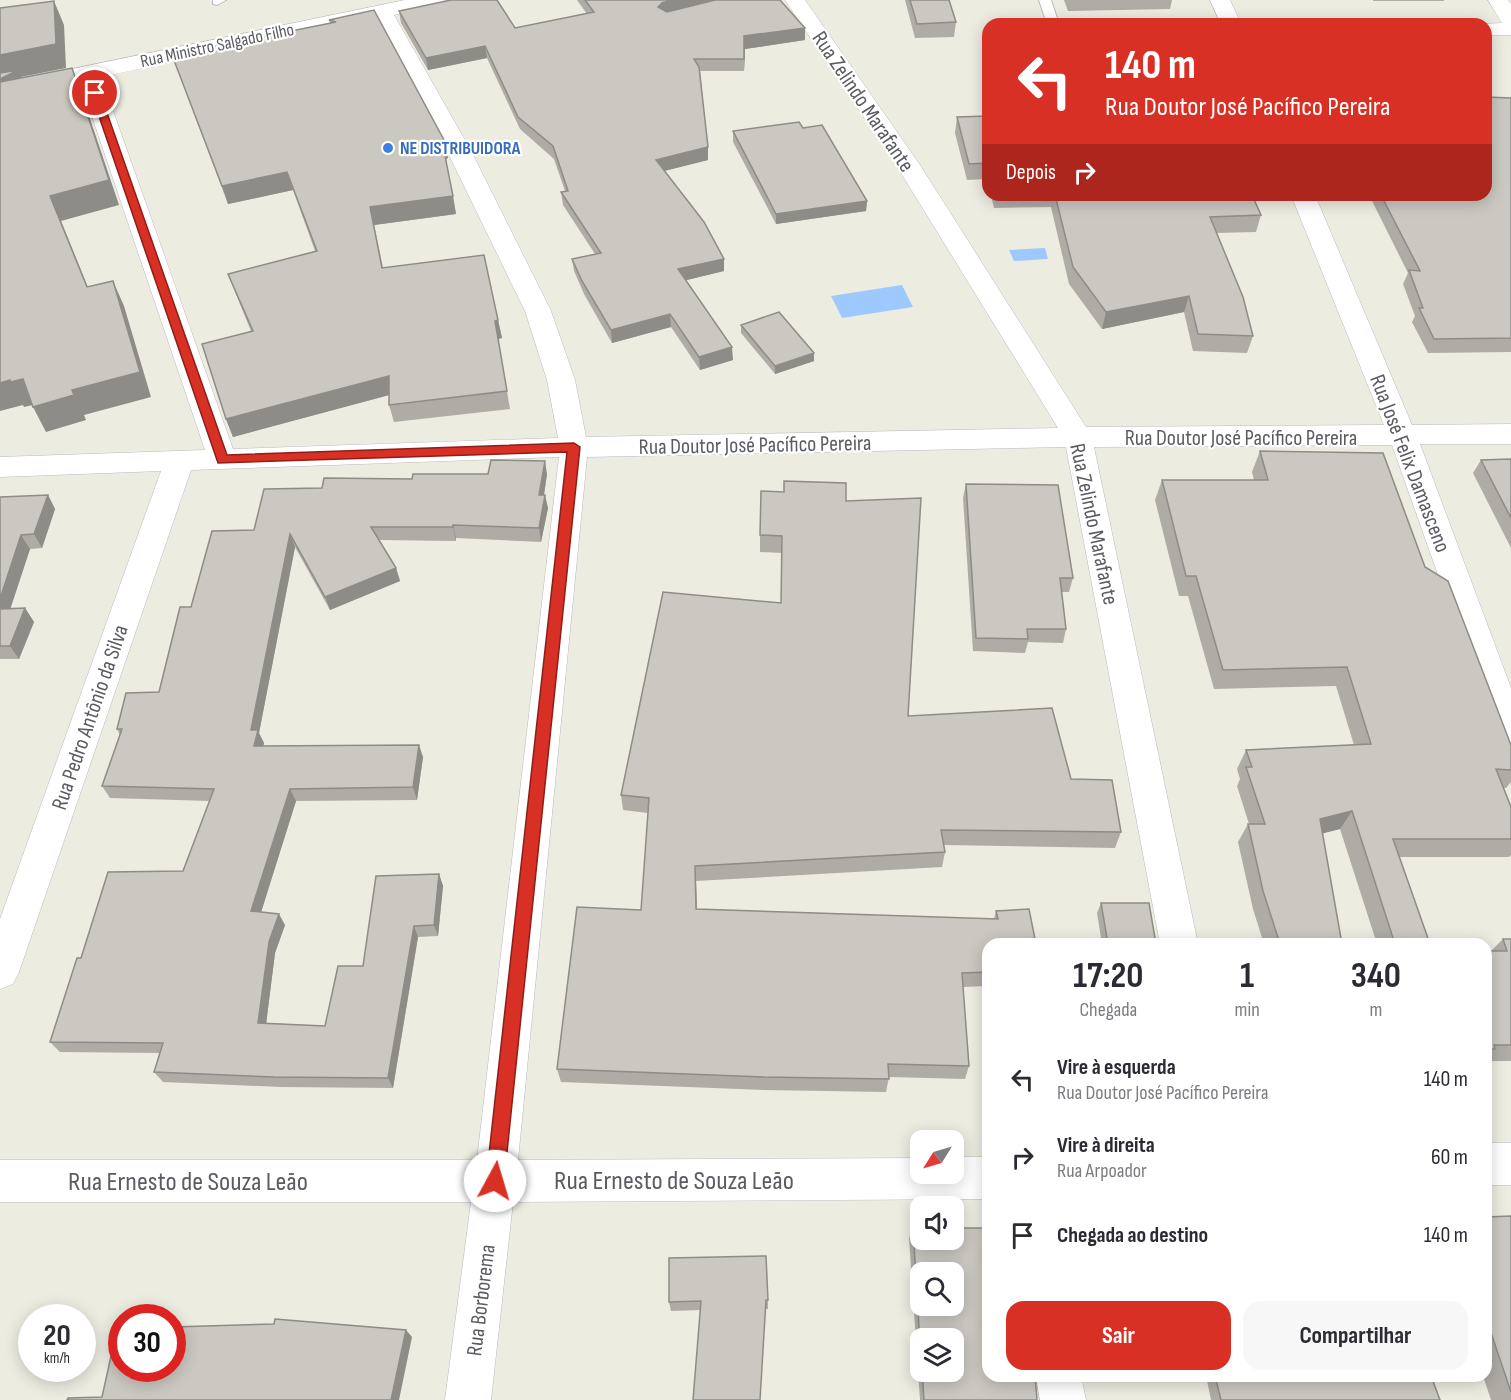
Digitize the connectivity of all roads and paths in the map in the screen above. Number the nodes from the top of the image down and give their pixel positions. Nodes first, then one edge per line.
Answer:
1 (435, 0) edge
2 (795, 0) edge
3 (1045, 0) edge
4 (1220, 0) edge
5 (1498, 0) edge
6 (382, 11) junction
7 (1051, 18) edge
8 (1228, 18) edge
9 (1511, 20) edge
10 (1492, 29) edge
11 (1511, 29) edge
12 (88, 72) junction
13 (0, 91) edge
14 (1305, 201) edge
15 (1511, 434) edge
16 (1403, 436) junction
17 (1078, 437) junction
18 (574, 447) junction
19 (223, 460) junction
20 (179, 462) junction
21 (0, 467) edge
22 (1511, 734) edge
23 (1178, 938) edge
24 (0, 972) edge
25 (1492, 1164) edge
26 (1511, 1164) edge
27 (982, 1178) edge
28 (0, 1181) edge
29 (495, 1181) junction
30 (1060, 1382) edge
31 (468, 1400) edge
32 (1063, 1400) edge

1 - 6 street, Rua Ministro Salgado Filho
2 - 17 street, Rua Zelindo Marafante
3 - 7 lane
4 - 8 street
5 - 9 street
6 - 12 street, Rua Ministro Salgado Filho
6 - 18 street, Rua Borborema
10 - 11 street
12 - 13 street, Rua Ministro Salgado Filho
12 - 19 street
14 - 16 street, Rua José Felix Damasceno
15 - 16 street, Rua Doutor José Pacífico Pereira
16 - 17 street, Rua Doutor José Pacífico Pereira
16 - 22 street, Rua José Felix Damasceno
17 - 18 street, Rua Doutor José Pacífico Pereira
17 - 23 street, Rua Zelindo Marafante
18 - 19 street, Rua Doutor José Pacífico Pereira
18 - 29 street, Rua Borborema
19 - 20 street, Rua Doutor José Pacífico Pereira
20 - 21 street, Rua Doutor José Pacífico Pereira
20 - 24 street, Rua Pedro Antônio da Silva
25 - 26 street
27 - 29 street, Rua Ernesto de Souza Leão
28 - 29 street, Rua Ernesto de Souza Leão
29 - 31 street, Rua Borborema
30 - 32 street

